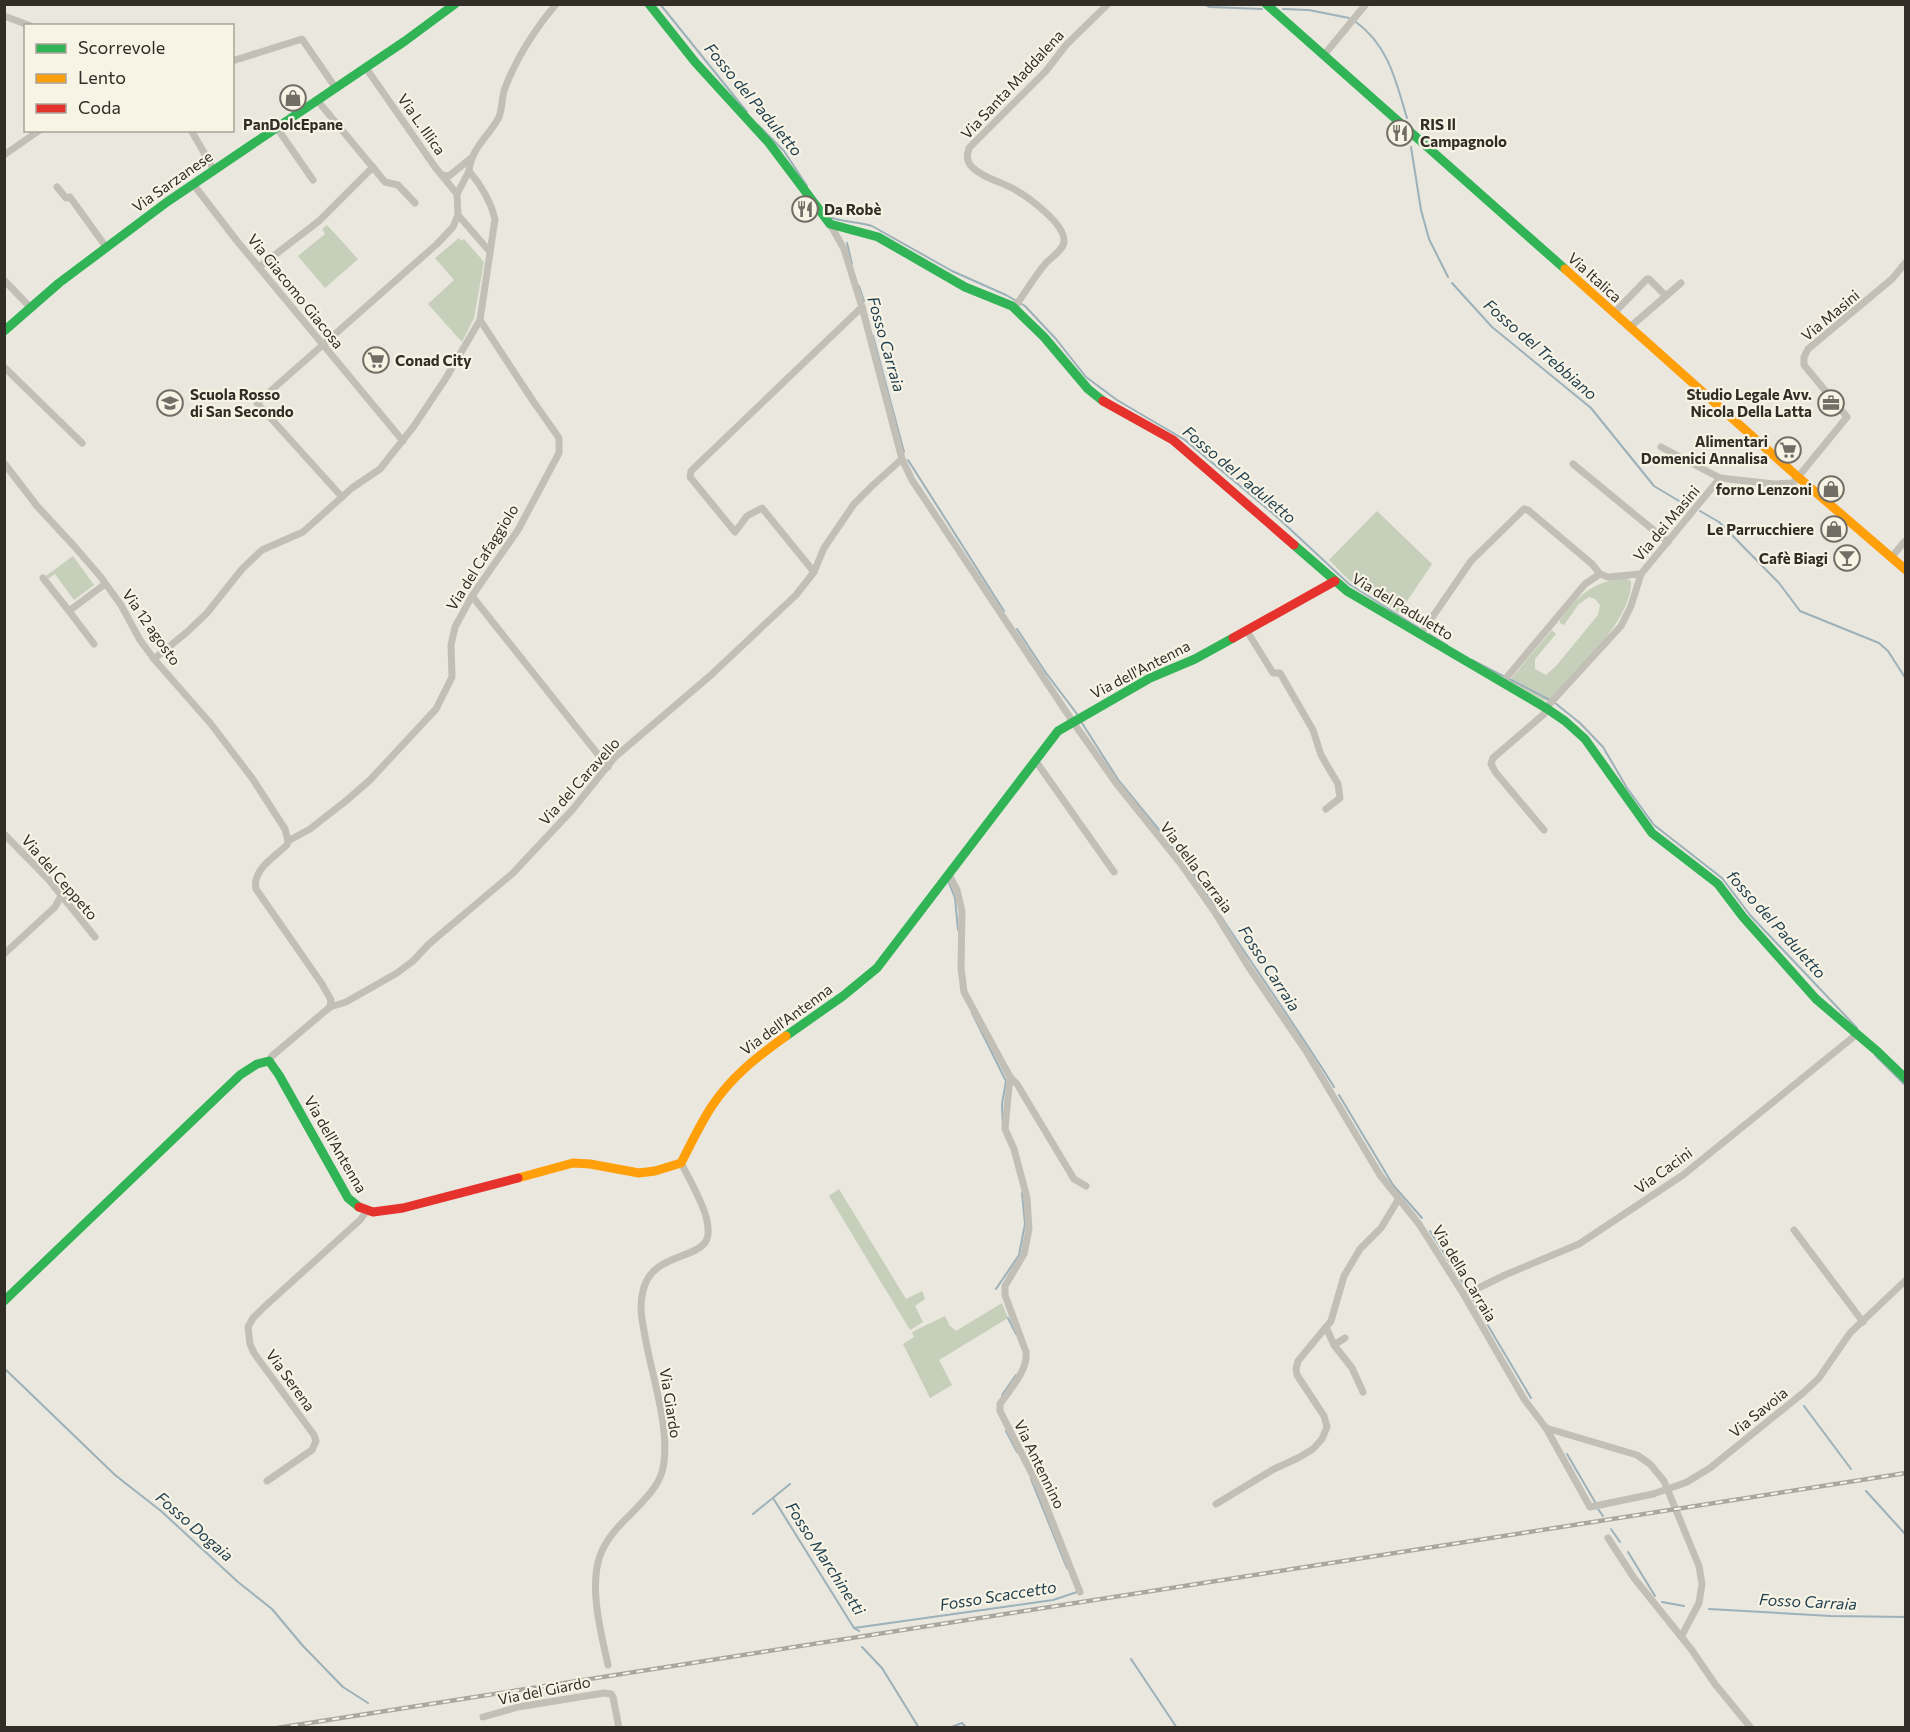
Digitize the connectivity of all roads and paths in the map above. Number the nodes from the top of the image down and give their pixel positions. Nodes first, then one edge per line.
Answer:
1 (455, 4) edge
2 (556, 4) edge
3 (649, 4) edge
4 (1108, 4) edge
5 (1266, 4) edge
6 (1366, 4) edge
7 (4, 16) edge
8 (26, 24) edge
9 (1324, 55) junction
10 (234, 60) edge
11 (366, 68) junction
12 (335, 87) junction
13 (317, 100) junction
14 (277, 128) junction
15 (37, 132) edge
16 (192, 132) edge
17 (4, 155) edge
18 (470, 159) junction
19 (373, 167) junction
20 (214, 170) junction
21 (469, 171) junction
22 (443, 175) junction
23 (313, 180) dead end
24 (193, 184) junction
25 (57, 186) dead end
26 (457, 194) junction
27 (415, 203) dead end
28 (458, 215) junction
29 (830, 224) junction
30 (106, 247) junction
31 (490, 252) junction
32 (1905, 262) edge
33 (259, 267) junction
34 (4, 280) edge
35 (1681, 283) dead end
36 (1665, 295) junction
37 (1017, 304) junction
38 (29, 306) junction
39 (862, 308) junction
40 (1614, 313) junction
41 (480, 320) junction
42 (1630, 327) junction
43 (4, 331) edge
44 (322, 345) junction
45 (4, 367) edge
46 (403, 441) junction
47 (82, 443) dead end
48 (1661, 447) dead end
49 (902, 459) junction
50 (1573, 464) dead end
51 (5, 465) edge
52 (1798, 477) junction
53 (1720, 478) junction
54 (342, 497) junction
55 (1668, 542) junction
56 (1904, 542) dead end
57 (1892, 558) junction
58 (1905, 570) edge
59 (814, 572) junction
60 (1600, 574) junction
61 (1641, 574) junction
62 (43, 578) dead end
63 (1335, 581) junction
64 (105, 584) junction
65 (472, 596) junction
66 (69, 611) junction
67 (1247, 631) junction
68 (1420, 635) junction
69 (94, 644) dead end
70 (154, 659) junction
71 (1502, 683) junction
72 (1547, 706) junction
73 (1072, 722) junction
74 (1035, 760) junction
75 (608, 767) junction
76 (1326, 809) dead end
77 (1544, 830) dead end
78 (4, 834) edge
79 (288, 841) junction
80 (1114, 872) dead end
81 (948, 875) junction
82 (61, 897) junction
83 (96, 938) dead end
84 (4, 954) edge
85 (330, 1007) junction
86 (1857, 1034) junction
87 (269, 1061) junction
88 (1010, 1077) junction
89 (1905, 1079) edge
90 (681, 1163) junction
91 (1086, 1186) dead end
92 (1398, 1200) junction
93 (366, 1212) junction
94 (1794, 1230) dead end
95 (1905, 1280) edge
96 (1464, 1295) junction
97 (4, 1301) edge
98 (1863, 1322) junction
99 (1326, 1327) junction
100 (1345, 1338) dead end
101 (1334, 1345) junction
102 (1363, 1392) dead end
103 (1546, 1428) junction
104 (267, 1481) dead end
105 (1216, 1504) dead end
106 (1590, 1507) joint
107 (1608, 1538) dead end
108 (1080, 1592) dead end
109 (1682, 1637) junction
110 (608, 1665) dead end
111 (483, 1717) dead end
112 (619, 1728) edge
113 (1751, 1728) edge

1 - 11 street, Via Sarzanese
2 - 18 street
3 - 29 street
4 - 37 street, Via Santa Maddalena
5 - 9 street, Via Italica
6 - 9 street
7 - 8 street
9 - 40 street, Via Italica
10 - 12 street
11 - 12 street, Via Sarzanese
11 - 22 street, Via L. Illica
12 - 13 street, Via Sarzanese
13 - 14 street, Via Sarzanese
13 - 19 street
14 - 20 street, Via Sarzanese
14 - 23 street
15 - 17 street
16 - 20 street
18 - 21 street
18 - 22 street
19 - 27 street
19 - 33 street
20 - 24 street, Via Sarzanese
21 - 26 street
21 - 31 street
22 - 26 street, Via L. Illica
24 - 30 street, Via Sarzanese
24 - 33 street, Via Giacomo Giacosa
25 - 30 street
26 - 28 street
28 - 31 street
28 - 44 street
29 - 37 street, Via del Paduletto
29 - 39 street, Via della Carraia
30 - 38 street, Via Sarzanese
31 - 41 street
32 - 52 street, Via Masini
33 - 44 street, Via Giacomo Giacosa
34 - 38 street
35 - 36 street
36 - 40 street
36 - 42 street
37 - 63 street, Via del Paduletto
38 - 43 street, Via Sarzanese
39 - 49 street, Via della Carraia
39 - 59 street
40 - 42 street, Via Italica
41 - 46 street
41 - 65 street, Via del Cafaggiolo
42 - 52 street, Via Italica
44 - 46 street, Via Giacomo Giacosa
44 - 54 street
45 - 47 street
46 - 54 street
48 - 53 street
49 - 59 street, Via del Caravello
49 - 73 street, Via della Carraia
50 - 55 street
51 - 64 street, Via 12 agosto
52 - 53 street
52 - 57 street, Via Italica
53 - 55 street, Via dei Masini
54 - 70 street
55 - 61 street, Via dei Masini
56 - 57 street
57 - 58 street, Via Italica
59 - 75 street, Via del Caravello
60 - 61 street
60 - 68 street
60 - 71 street
61 - 72 street, Via dei Masini
62 - 66 street
63 - 67 street, Via dell'Antenna
63 - 68 street, Via del Paduletto
64 - 66 street
64 - 70 street, Via 12 agosto
65 - 75 street
65 - 79 street, Via del Cafaggiolo
66 - 69 street
67 - 73 street, Via dell'Antenna
67 - 76 street
68 - 71 street, Via del Paduletto
70 - 79 street, Via 12 agosto
71 - 72 street, Via del Paduletto
72 - 77 street, Via dei Masini
72 - 86 street, Via del Paduletto
73 - 74 street, Via dell'Antenna
73 - 92 street, Via della Carraia
74 - 80 street
74 - 81 street, Via dell'Antenna
75 - 85 street, Via del Caravello
78 - 82 street, Via del Ceppeto
79 - 85 street, Via del Cafaggiolo
81 - 88 street
81 - 90 street, Via dell'Antenna
82 - 83 street, Via del Ceppeto
82 - 84 street
85 - 87 street, Via del Caravello
86 - 89 street, Via del Paduletto
86 - 96 street, Via Cacini
87 - 93 street, Via dell'Antenna
87 - 97 street
88 - 91 street
88 - 108 street, Via Antennino
90 - 93 street, Via dell'Antenna
90 - 110 street, Via Giardo
92 - 96 street, Via della Carraia
92 - 99 street
93 - 104 street, Via Serena
94 - 98 street
95 - 98 street, Via Savoia
96 - 103 street, Via della Carraia
98 - 106 street, Via Savoia, bridge
99 - 101 street
99 - 105 street
100 - 101 street
101 - 102 street
103 - 106 street, Via della Carraia
103 - 109 street
107 - 109 street
109 - 113 street
111 - 112 street, Via del Giardo

